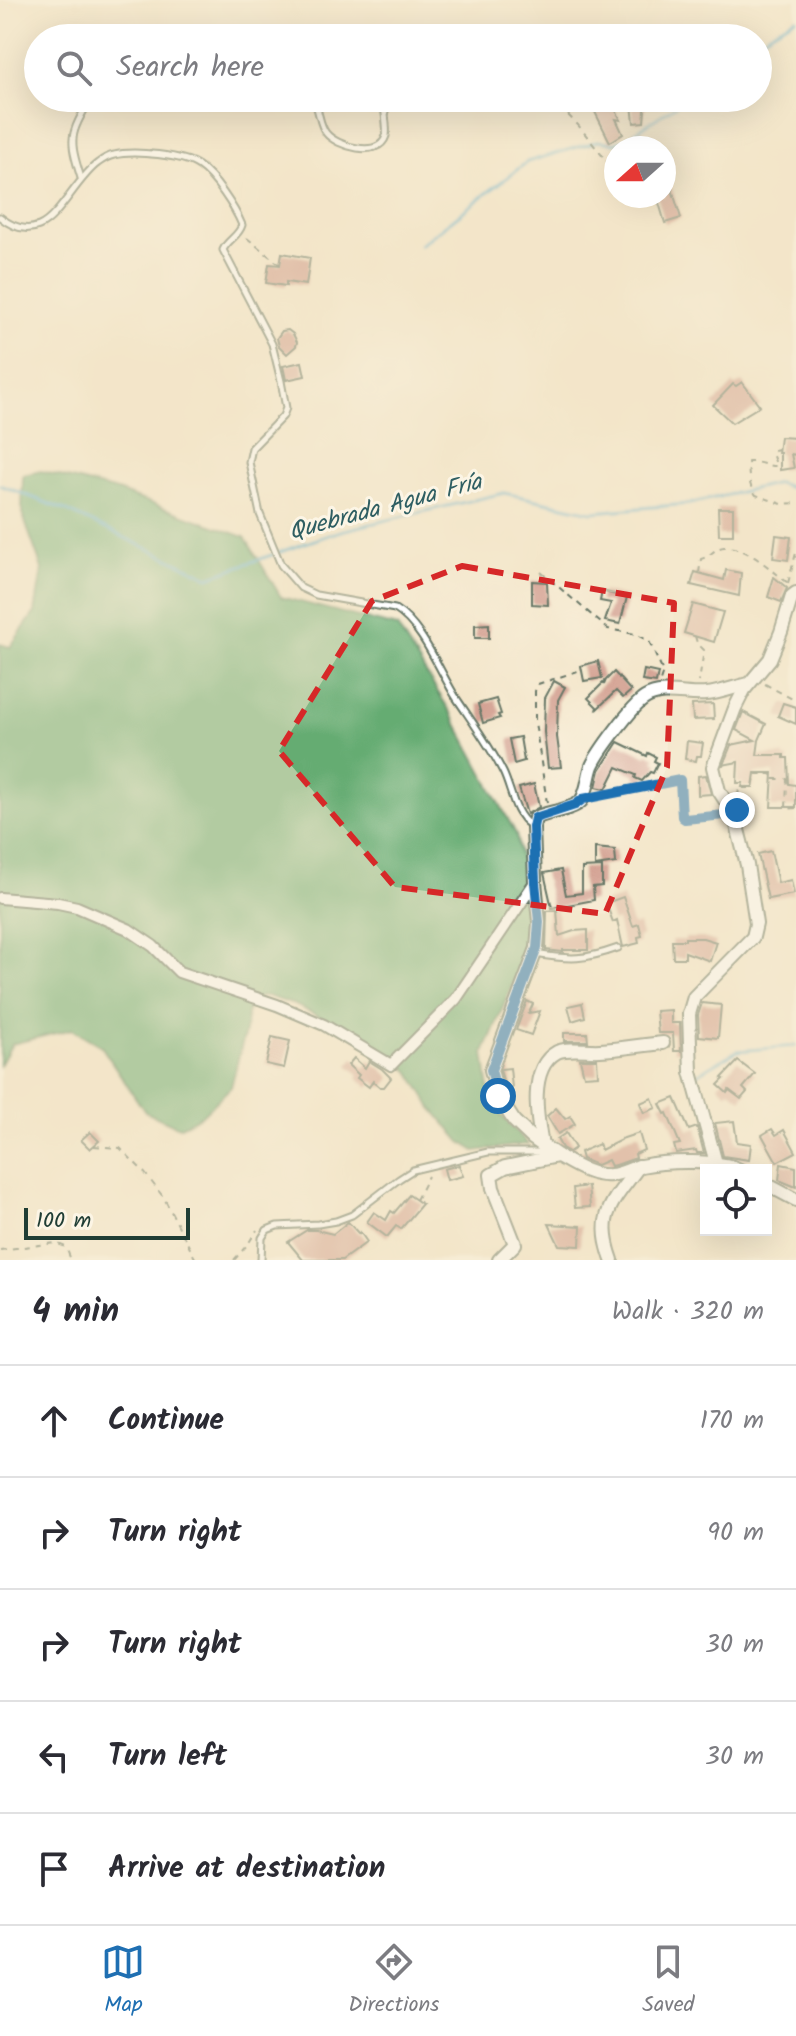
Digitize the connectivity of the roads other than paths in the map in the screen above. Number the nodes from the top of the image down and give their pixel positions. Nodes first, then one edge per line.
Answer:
1 (83, 112) edge
2 (319, 112) edge
3 (385, 112) edge
4 (81, 178) junction
5 (0, 217) edge
6 (796, 593) edge
7 (751, 681) junction
8 (533, 827) junction
9 (535, 882) junction
10 (0, 898) edge
11 (618, 948) dead end
12 (534, 954) junction
13 (663, 1043) dead end
14 (550, 1151) junction
15 (716, 1163) junction
16 (720, 1164) edge
17 (639, 1166) junction
18 (772, 1187) edge
19 (796, 1200) edge
20 (261, 1260) edge
21 (499, 1260) edge
22 (612, 1260) edge

1 - 4 lane
2 - 3 lane
4 - 5 lane
4 - 8 lane
6 - 7 street
7 - 8 street
7 - 15 street
8 - 9 street
9 - 10 street
9 - 12 street
11 - 12 lane
12 - 14 street
13 - 14 street
14 - 17 street
14 - 20 lane
14 - 21 street
15 - 16 street
15 - 17 street
17 - 22 street
18 - 19 street

